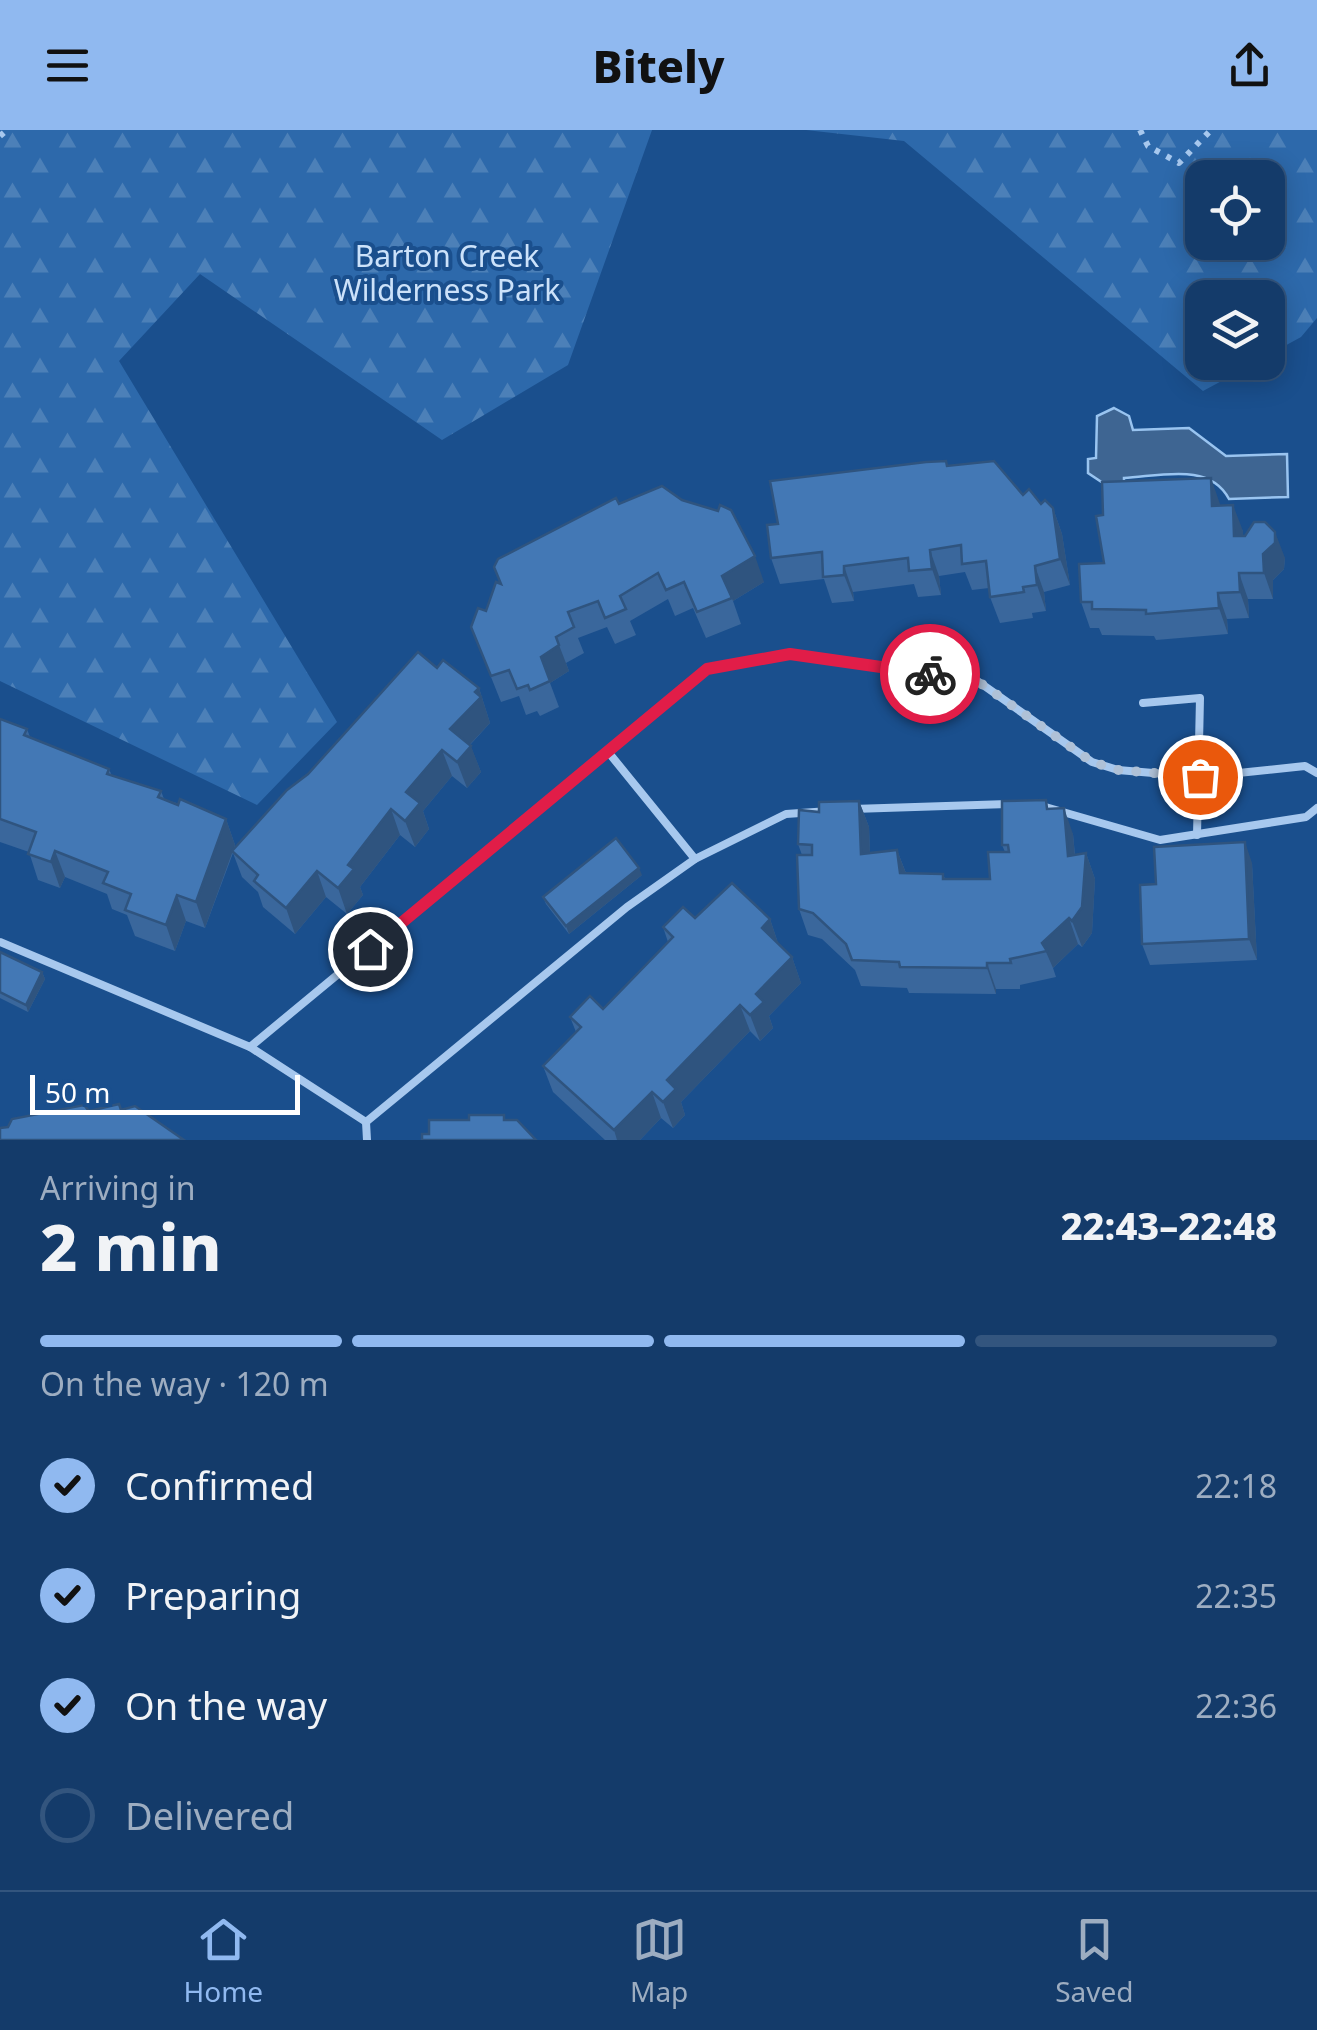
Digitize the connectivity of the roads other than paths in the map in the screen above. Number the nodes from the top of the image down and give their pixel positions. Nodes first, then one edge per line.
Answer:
1 (1144, 702) dead end
2 (609, 753) junction
3 (1317, 773) edge
4 (1200, 777) junction
5 (1015, 805) edge
6 (1034, 805) edge
7 (1317, 808) edge
8 (1197, 835) junction
9 (695, 859) junction
10 (0, 942) edge
11 (250, 1047) junction
12 (366, 1122) junction
13 (367, 1140) edge

1 - 4 lane
2 - 4 lane
2 - 9 lane
2 - 11 lane
3 - 4 lane
4 - 8 lane
5 - 9 lane
6 - 8 lane
7 - 8 lane
9 - 12 lane
10 - 11 lane
11 - 12 lane
12 - 13 lane

